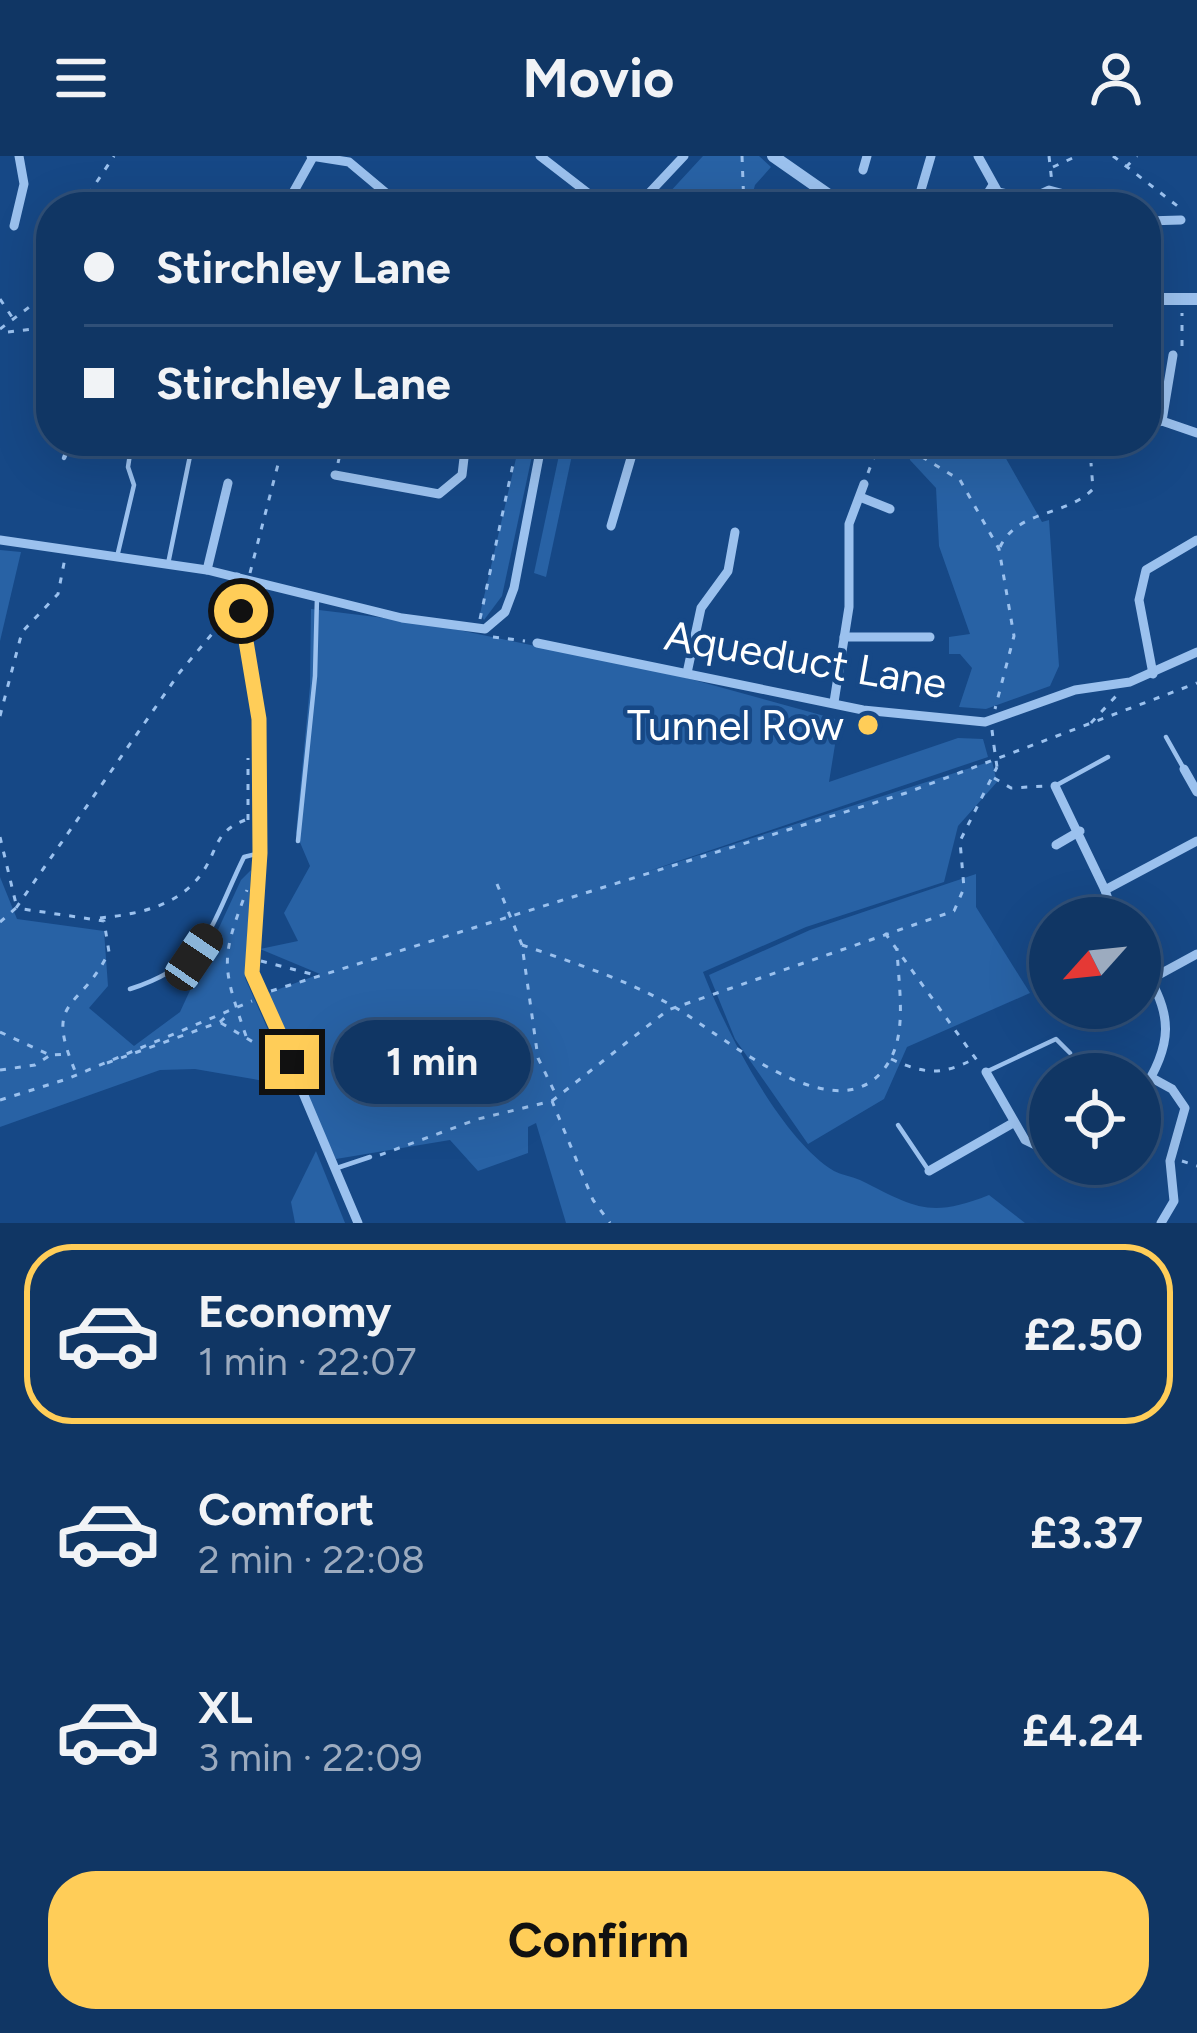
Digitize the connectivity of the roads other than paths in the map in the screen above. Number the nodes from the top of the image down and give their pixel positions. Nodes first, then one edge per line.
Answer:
1 (19, 156) edge
2 (541, 156) edge
3 (684, 156) edge
4 (773, 156) edge
5 (867, 156) edge
6 (931, 156) edge
7 (978, 156) edge
8 (312, 157) edge
9 (863, 170) dead end
10 (993, 185) junction
11 (293, 192) edge
12 (385, 192) edge
13 (587, 192) edge
14 (650, 192) edge
15 (825, 192) edge
16 (920, 192) edge
17 (989, 192) edge
18 (998, 192) edge
19 (1181, 214) road end
20 (1161, 218) edge
21 (14, 226) dead end
22 (1177, 351) road end
23 (1162, 422) joint
24 (1197, 433) edge
25 (130, 456) edge
26 (190, 456) edge
27 (464, 456) edge
28 (539, 456) edge
29 (632, 456) edge
30 (335, 475) road end
31 (228, 483) dead end
32 (864, 484) road end
33 (860, 497) junction
34 (890, 509) dead end
35 (611, 526) dead end
36 (736, 532) dead end
37 (0, 539) edge
38 (1197, 540) edge
39 (117, 557) junction
40 (167, 564) junction
41 (207, 570) junction
42 (242, 579) junction
43 (317, 597) junction
44 (844, 637) junction
45 (931, 637) dead end
46 (537, 643) road end
47 (1197, 652) edge
48 (686, 673) junction
49 (1153, 674) junction
50 (834, 702) junction
51 (1166, 737) dead end
52 (1108, 758) dead end
53 (1184, 769) joint
54 (1055, 786) joint
55 (1197, 792) edge
56 (1080, 831) junction
57 (298, 842) dead end
58 (1197, 842) edge
59 (1056, 845) dead end
60 (257, 853) junction
61 (1105, 890) junction
62 (1107, 897) edge
63 (1197, 954) edge
64 (1161, 974) edge
65 (130, 989) dead end
66 (1161, 993) edge
67 (1070, 1053) dead end
68 (1161, 1060) edge
69 (986, 1072) joint
70 (1161, 1083) edge
71 (1013, 1123) junction
72 (898, 1125) dead end
73 (1029, 1142) edge
74 (370, 1156) road end
75 (337, 1168) junction
76 (929, 1171) joint
77 (358, 1223) edge
78 (1162, 1223) edge

1 - 21 street
2 - 13 street
3 - 14 street
4 - 15 street
5 - 9 street
6 - 16 street
7 - 10 street
8 - 11 street
8 - 12 street
10 - 17 street
10 - 18 street
19 - 20 street
22 - 23 street
23 - 24 street
25 - 39 lane
26 - 40 lane
27 - 30 street
28 - 43 street
29 - 35 street
31 - 41 street
32 - 33 street
33 - 34 street
33 - 44 street
36 - 48 street
37 - 39 street
38 - 49 street
39 - 40 street
40 - 41 street
41 - 42 street
42 - 43 street
42 - 60 street
43 - 57 lane
44 - 45 street
44 - 50 street
46 - 48 street, Aqueduct Lane
47 - 49 street, Aqueduct Lane
48 - 50 street, Aqueduct Lane
49 - 50 street, Aqueduct Lane
51 - 53 lane
52 - 54 lane
53 - 55 street
54 - 56 street
56 - 59 street
56 - 61 street
58 - 61 street
60 - 65 lane
60 - 75 street, bridge
61 - 62 street
63 - 64 street
66 - 68 street
67 - 69 lane
69 - 71 street
70 - 78 street
71 - 73 street
71 - 76 street
72 - 76 lane
74 - 75 lane
75 - 77 street

